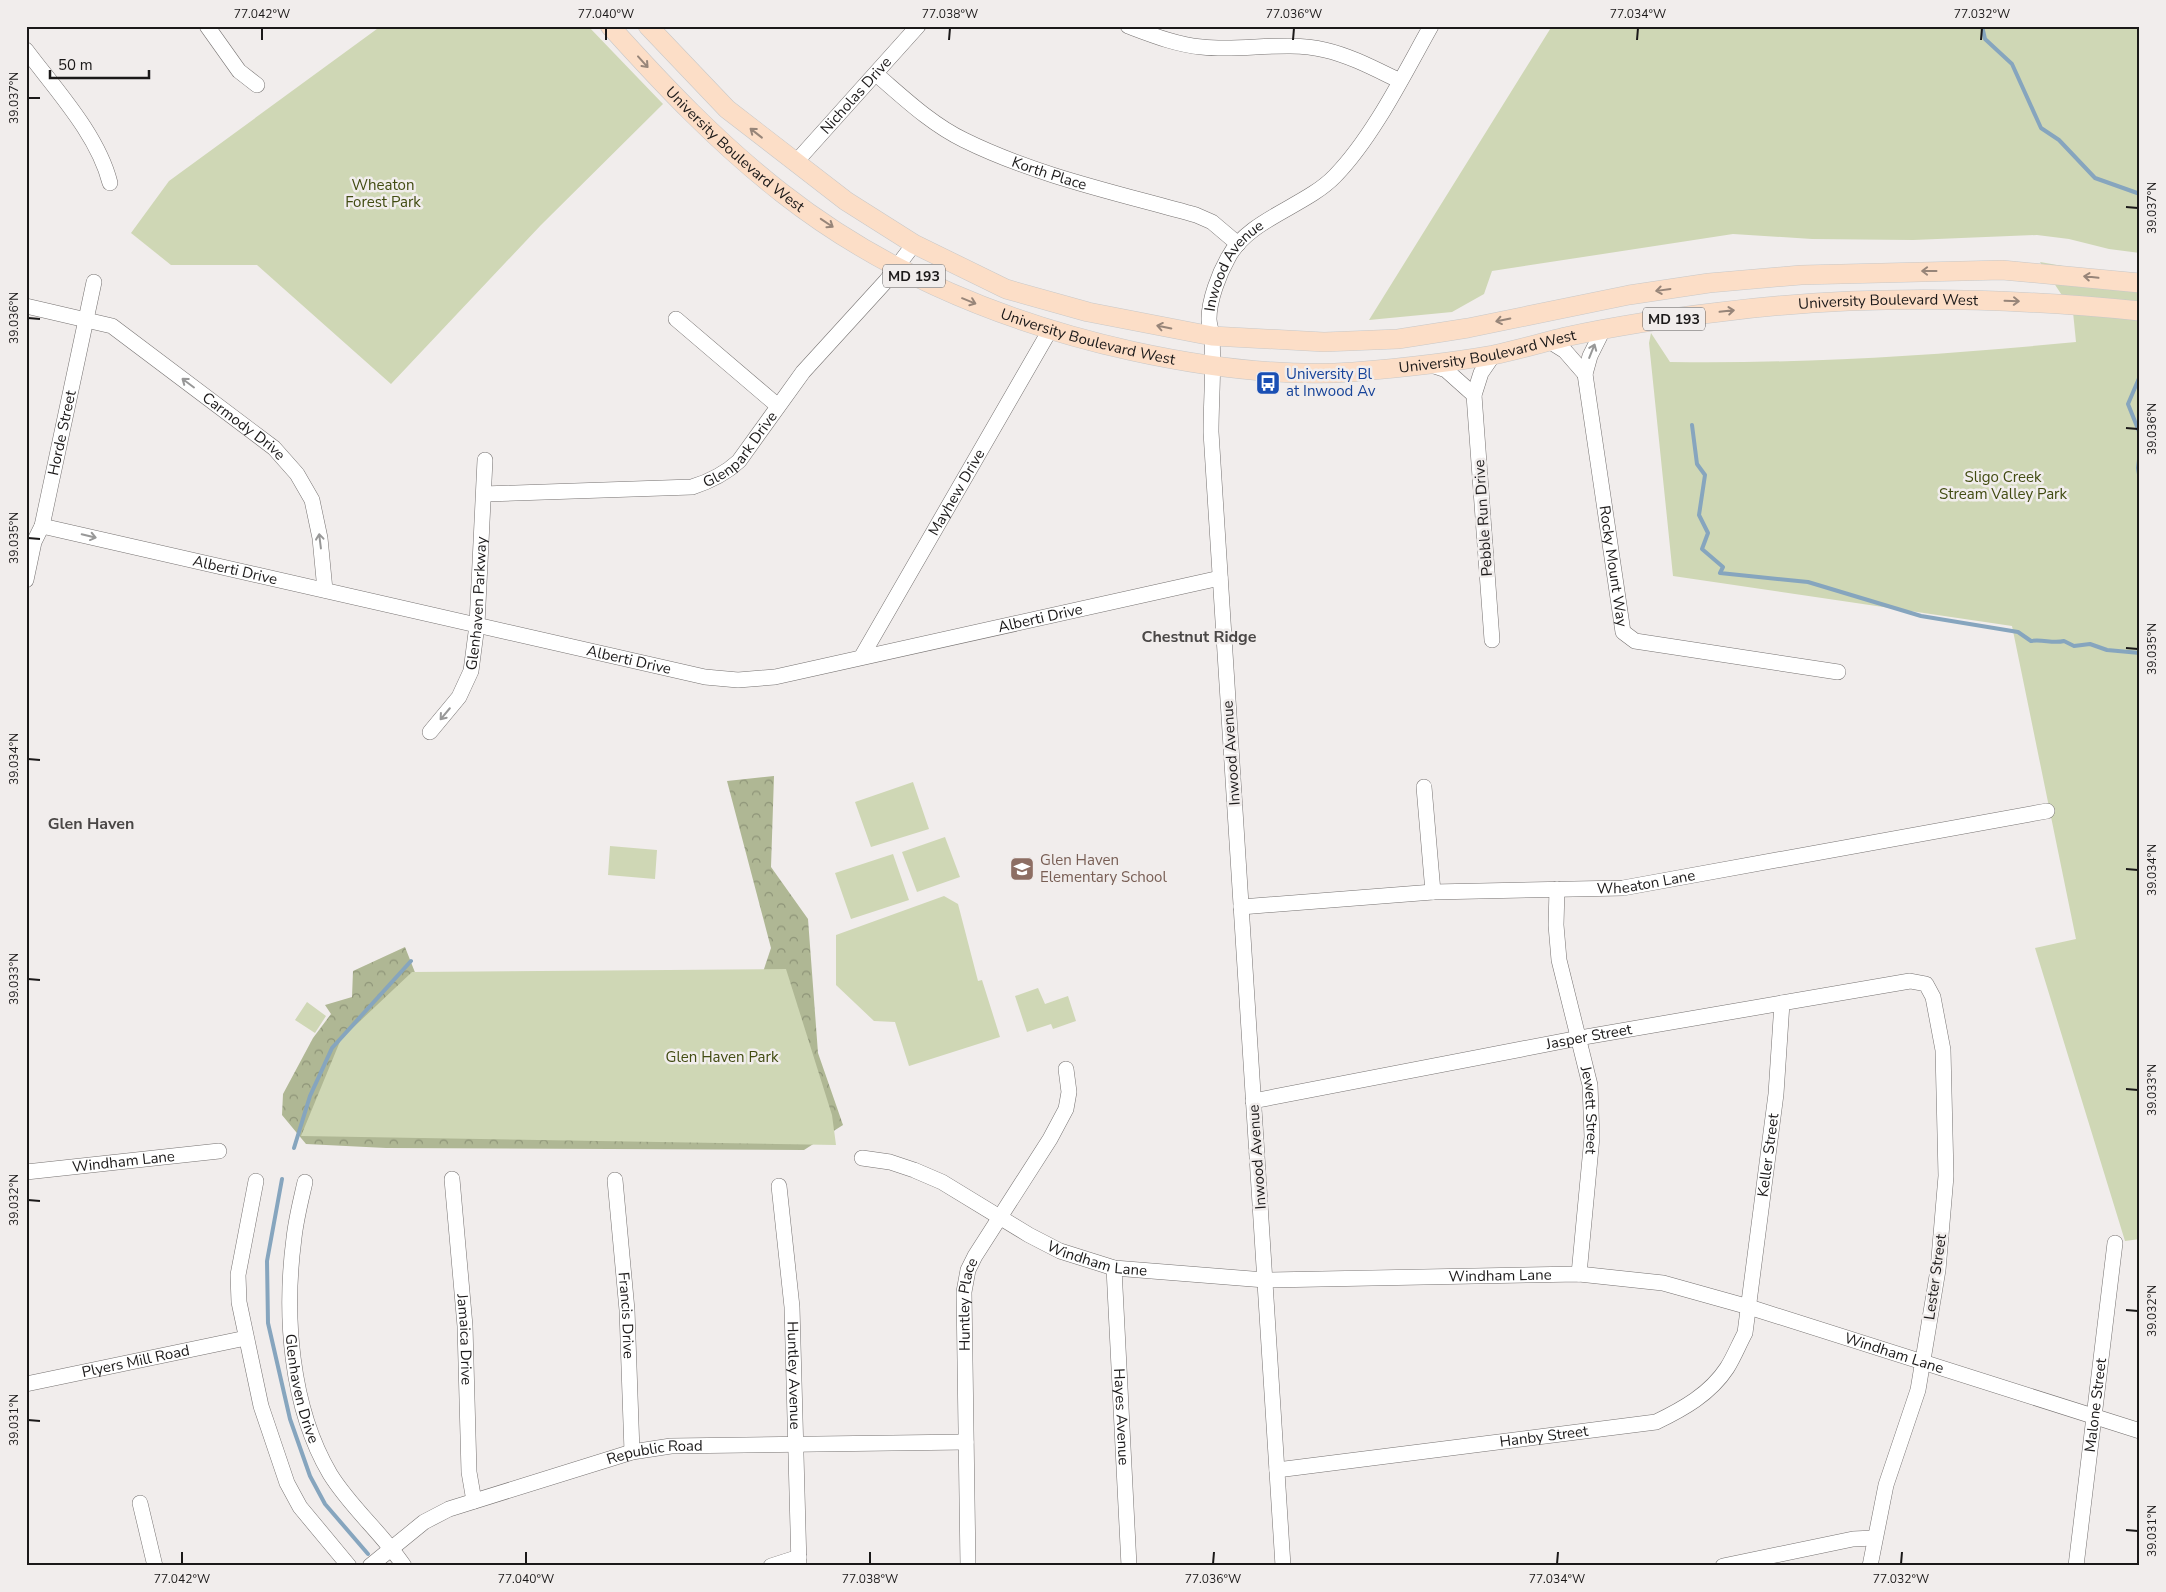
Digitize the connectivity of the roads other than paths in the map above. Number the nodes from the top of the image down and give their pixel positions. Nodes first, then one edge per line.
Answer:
1 (207, 26) edge
2 (610, 26) edge
3 (648, 26) edge
4 (918, 26) edge
5 (1128, 26) edge
6 (1431, 26) edge
7 (26, 50) edge
8 (876, 74) junction
9 (1400, 81) junction
10 (257, 85) dead end
11 (795, 163) junction
12 (110, 183) dead end
13 (914, 244) junction
14 (1238, 244) junction
15 (897, 267) junction
16 (94, 282) dead end
17 (2140, 282) edge
18 (26, 306) edge
19 (2140, 312) edge
20 (87, 319) junction
21 (676, 319) dead end
22 (1050, 330) junction
23 (1603, 330) junction
24 (1212, 336) junction
25 (1549, 341) junction
26 (1494, 354) junction
27 (1427, 364) junction
28 (1212, 368) junction
29 (1585, 374) junction
30 (1474, 395) junction
31 (778, 406) junction
32 (486, 460) dead end
33 (484, 494) junction
34 (42, 526) junction
35 (30, 542) edge
36 (1220, 578) junction
37 (26, 580) edge
38 (325, 590) junction
39 (477, 625) junction
40 (1492, 640) dead end
41 (862, 656) junction
42 (1838, 672) dead end
43 (430, 732) dead end
44 (1424, 786) dead end
45 (2047, 811) dead end
46 (1557, 889) junction
47 (1433, 892) junction
48 (1241, 907) junction
49 (1926, 984) joint
50 (1782, 1003) junction
51 (1579, 1038) junction
52 (1066, 1069) dead end
53 (1253, 1101) junction
54 (219, 1151) dead end
55 (862, 1158) dead end
56 (26, 1172) edge
57 (452, 1178) dead end
58 (615, 1180) dead end
59 (256, 1181) dead end
60 (305, 1182) dead end
61 (779, 1186) dead end
62 (999, 1219) junction
63 (2116, 1243) dead end
64 (1114, 1268) junction
65 (1578, 1274) junction
66 (1265, 1280) junction
67 (1749, 1307) junction
68 (246, 1338) junction
69 (1922, 1362) junction
70 (26, 1384) edge
71 (2096, 1418) junction
72 (2140, 1431) edge
73 (966, 1442) junction
74 (797, 1444) junction
75 (632, 1452) junction
76 (1277, 1470) junction
77 (474, 1501) junction
78 (140, 1503) dead end
79 (1874, 1538) junction
80 (392, 1548) junction
81 (799, 1561) edge
82 (155, 1566) edge
83 (349, 1566) edge
84 (370, 1566) edge
85 (404, 1566) edge
86 (771, 1566) edge
87 (968, 1566) edge
88 (1129, 1566) edge
89 (1283, 1566) edge
90 (1723, 1566) edge
91 (1870, 1566) edge
92 (2076, 1566) edge

1 - 10 street
2 -> 15 main road, University Boulevard West / MD 193
11 -> 3 main road, University Boulevard West / MD 193
4 - 8 street, Nicholas Drive
5 - 9 street
6 - 9 street, Inwood Avenue
7 - 12 street
8 - 11 street, Nicholas Drive
8 - 14 street, Korth Place
9 - 14 street, Inwood Avenue
11 - 13 main road, University Boulevard West / MD 193
13 - 15 street, Glenpark Drive
24 -> 13 main road, University Boulevard West / MD 193
14 - 24 street, Inwood Avenue
15 -> 22 main road, University Boulevard West / MD 193
15 - 31 street, Glenpark Drive
16 - 20 street, Horde Street
17 -> 24 main road, University Boulevard West / MD 193
18 - 20 street, Carmody Drive
23 -> 19 main road, University Boulevard West / MD 193
20 - 34 street, Horde Street
38 -> 20 street, Carmody Drive
21 - 31 street
22 - 28 main road, University Boulevard West / MD 193
22 - 41 street, Mayhew Drive
23 - 25 main road, University Boulevard West / MD 193
29 -> 23 street, Rocky Mount Way
24 - 28 street, Inwood Avenue
25 - 26 main road, University Boulevard West / MD 193
25 - 29 street
26 - 27 main road, University Boulevard West / MD 193
26 - 30 street, Pebble Run Drive
27 - 28 main road, University Boulevard West / MD 193
27 - 30 street
28 - 36 street, Inwood Avenue
29 - 42 street, Rocky Mount Way
30 - 40 street, Pebble Run Drive
31 - 33 street, Glenpark Drive
32 - 33 street, Glenhaven Parkway
33 - 39 street, Glenhaven Parkway
34 - 35 street, Horde Street
34 -> 38 street, Alberti Drive
35 - 37 street, Horde Street
36 - 41 street, Alberti Drive
36 - 48 street, Inwood Avenue
38 - 39 street, Alberti Drive
39 - 41 street, Alberti Drive
39 -> 43 street, Glenhaven Parkway
44 - 47 street
45 - 46 street, Wheaton Lane
46 - 47 street, Wheaton Lane
46 - 51 street, Jewett Street
47 - 48 street, Wheaton Lane
48 - 53 street, Inwood Avenue
49 - 50 street, Jasper Street
49 - 69 street, Lester Street
50 - 51 street, Jasper Street
50 - 67 street, Keller Street
51 - 53 street, Jasper Street
51 - 65 street, Jewett Street
52 - 62 street, Huntley Place
53 - 66 street, Inwood Avenue
54 - 56 street, Windham Lane
55 - 62 street, Windham Lane
57 - 77 street, Jamaica Drive
58 - 75 street, Francis Drive
59 - 68 street
60 - 80 street, Glenhaven Drive
61 - 74 street, Huntley Avenue
62 - 64 street, Windham Lane
62 - 73 street, Huntley Place
63 - 71 street, Malone Street
64 - 66 street, Windham Lane
64 - 88 street, Hayes Avenue
65 - 66 street, Windham Lane
65 - 67 street, Windham Lane
66 - 76 street, Inwood Avenue
67 - 69 street, Windham Lane
67 - 76 street, Hanby Street
68 - 70 street, Plyers Mill Road
68 - 83 street
69 - 71 street, Windham Lane
69 - 79 street, Lester Street
71 - 72 street, Windham Lane
71 - 92 street, Malone Street
73 - 74 street, Republic Road
73 - 87 street, Huntley Place
74 - 75 street, Republic Road
74 - 81 street, Huntley Avenue
75 - 77 street, Republic Road
76 - 89 street, Inwood Avenue
77 - 80 street, Republic Road
78 - 82 street
79 - 90 street
79 - 91 street, Lester Street
80 - 84 street, Republic Road
80 - 85 street, Glenhaven Drive
81 - 86 street

